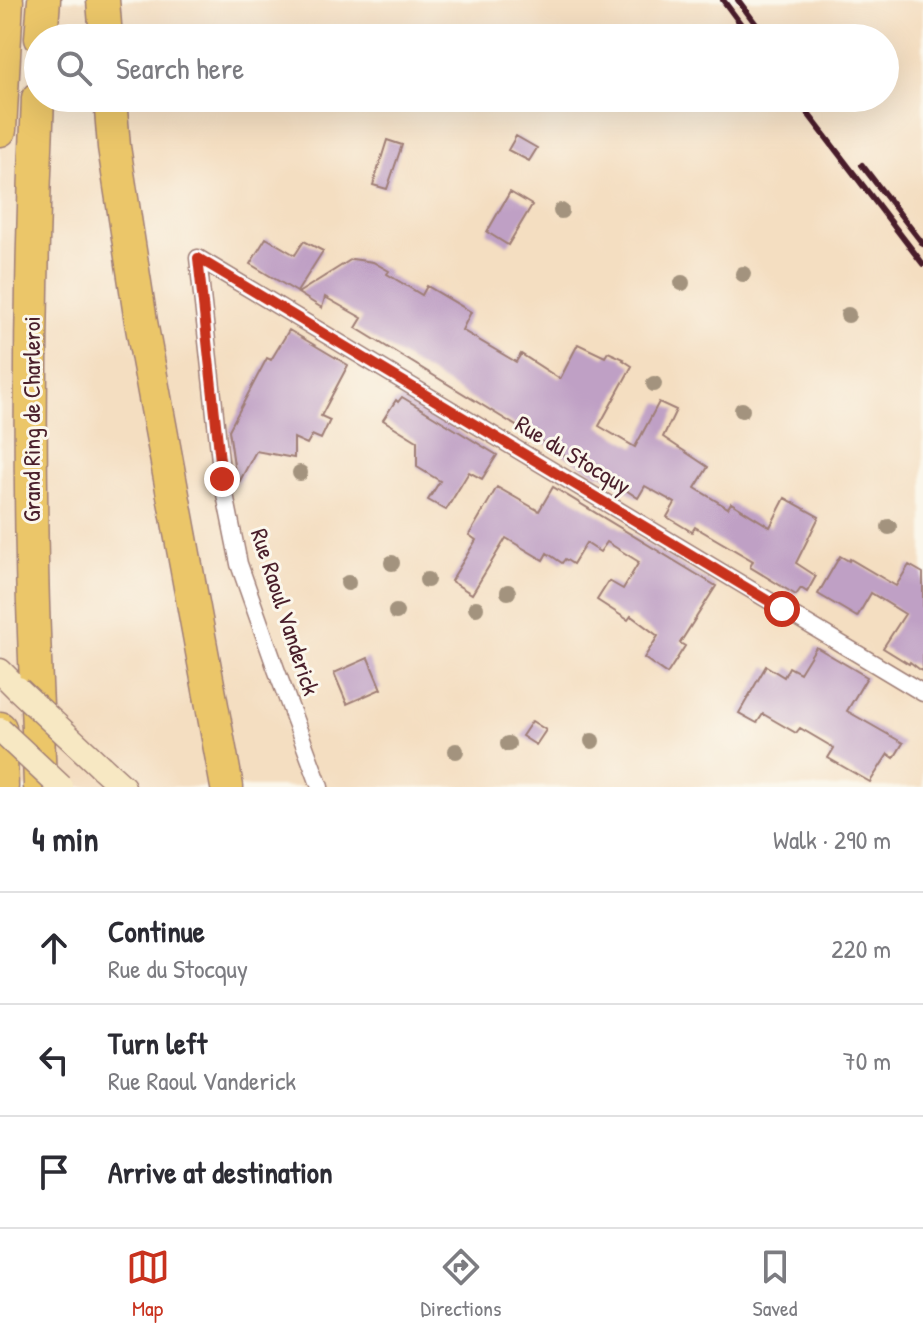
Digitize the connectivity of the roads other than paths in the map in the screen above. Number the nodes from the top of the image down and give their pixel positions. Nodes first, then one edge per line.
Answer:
1 (7, 0) edge
2 (44, 0) edge
3 (103, 0) edge
4 (42, 24) edge
5 (105, 24) edge
6 (37, 112) edge
7 (111, 112) edge
8 (0, 130) edge
9 (198, 258) joint
10 (0, 671) edge
11 (923, 693) edge
12 (0, 729) edge
13 (2, 787) edge
14 (40, 787) edge
15 (61, 787) edge
16 (123, 787) edge
17 (227, 787) edge
18 (320, 787) edge

1 - 8 highway
2 - 4 highway
3 - 5 highway
6 - 14 highway, Grand Ring de Charleroi
7 - 17 highway
9 - 11 street, Rue du Stocquy
9 - 18 street, Rue Raoul Vanderick
10 - 16 main road, bridge
12 - 13 highway
12 - 15 main road, bridge

